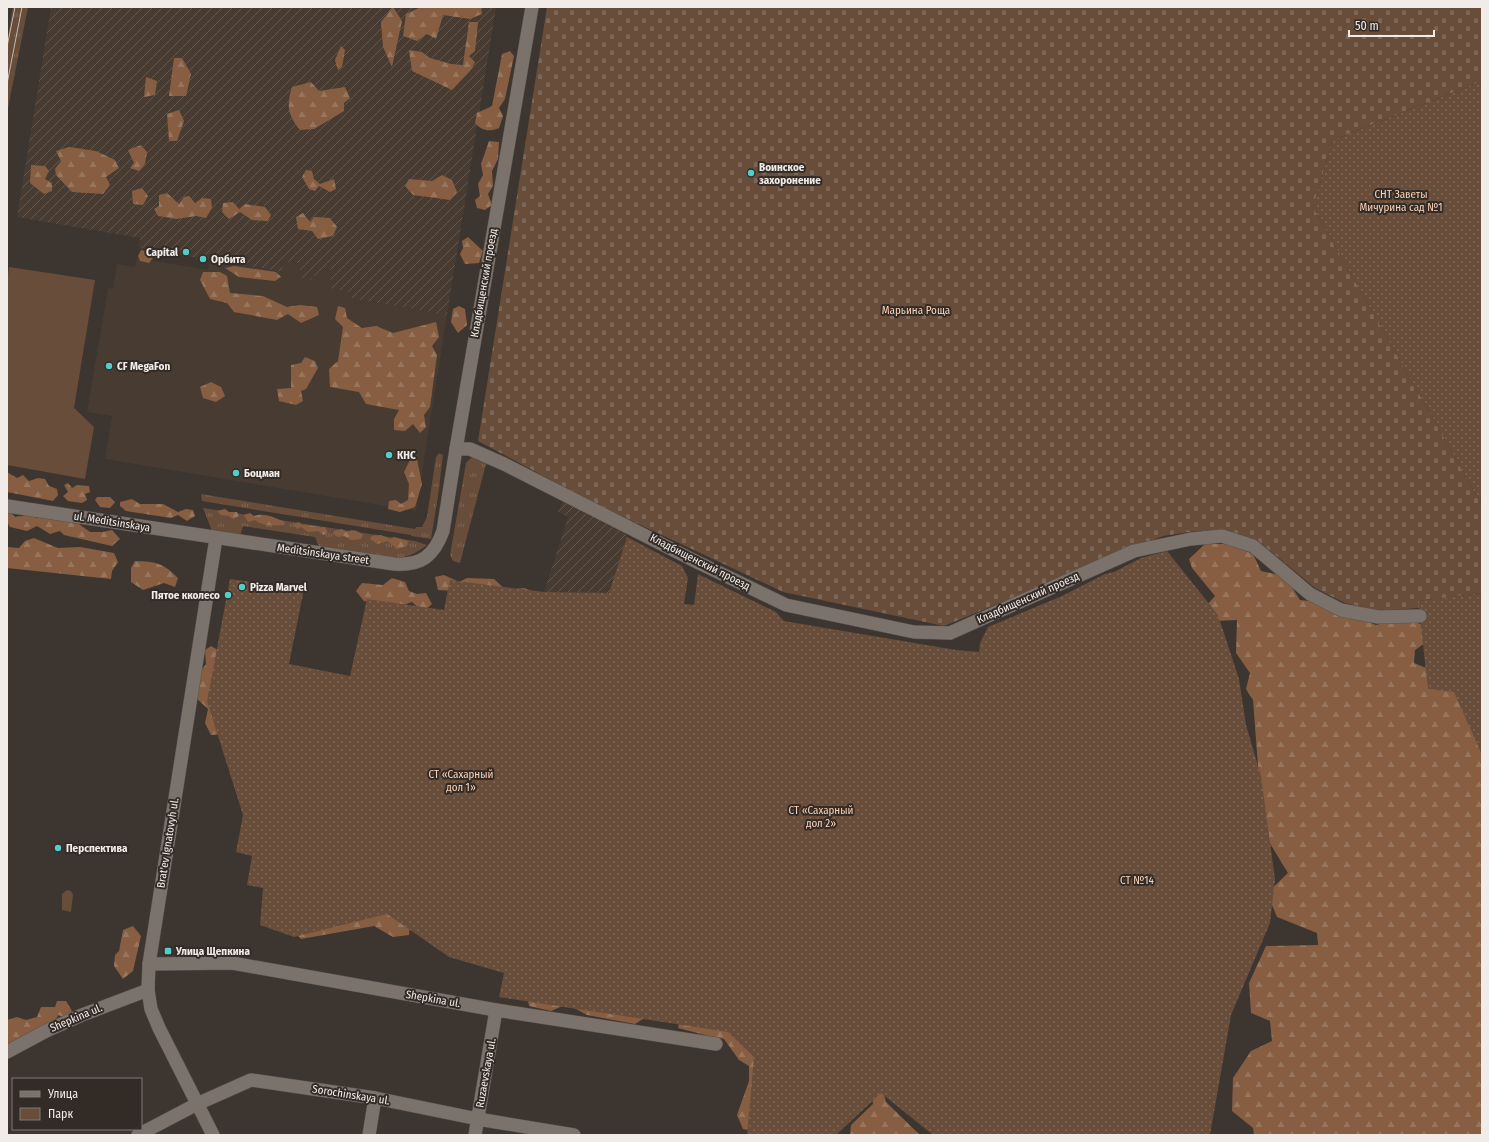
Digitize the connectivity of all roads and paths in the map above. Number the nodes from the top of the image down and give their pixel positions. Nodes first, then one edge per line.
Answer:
1 (532, 7) edge
2 (456, 449) junction
3 (7, 506) edge
4 (216, 538) junction
5 (429, 556) joint
6 (1420, 616) dead end
7 (149, 964) junction
8 (148, 990) junction
9 (496, 1010) junction
10 (716, 1044) dead end
11 (7, 1052) edge
12 (375, 1098) junction
13 (197, 1104) junction
14 (478, 1118) junction
15 (138, 1135) edge
16 (213, 1135) edge
17 (369, 1135) edge
18 (475, 1135) edge
19 (574, 1135) edge

1 - 2 street, Кладбищенский проезд
2 - 5 street, Кладбищенский проезд
2 - 6 street, Кладбищенский проезд
3 - 4 street, ul. Meditsinskaya
4 - 5 street, Meditsinskaya street
4 - 7 street, Brat'ev Ignatovyh ul.
7 - 8 street, Brat'ev Ignatovyh ul.
7 - 9 street, Shepkina ul.
8 - 11 street, Shepkina ul.
8 - 13 street, Brat'ev Ignatovyh ul.
9 - 10 street, Shepkina ul.
9 - 14 street, Ruzaevskaya ul.
12 - 13 street, Sorochinskaya ul.
12 - 14 street, Sorochinskaya ul.
12 - 17 street
13 - 15 street, Sorochinskaya ul.
13 - 16 street, Brat'ev Ignatovyh ul.
14 - 18 street, Ruzaevskaya ul.
14 - 19 street, Sorochinskaya ul.

